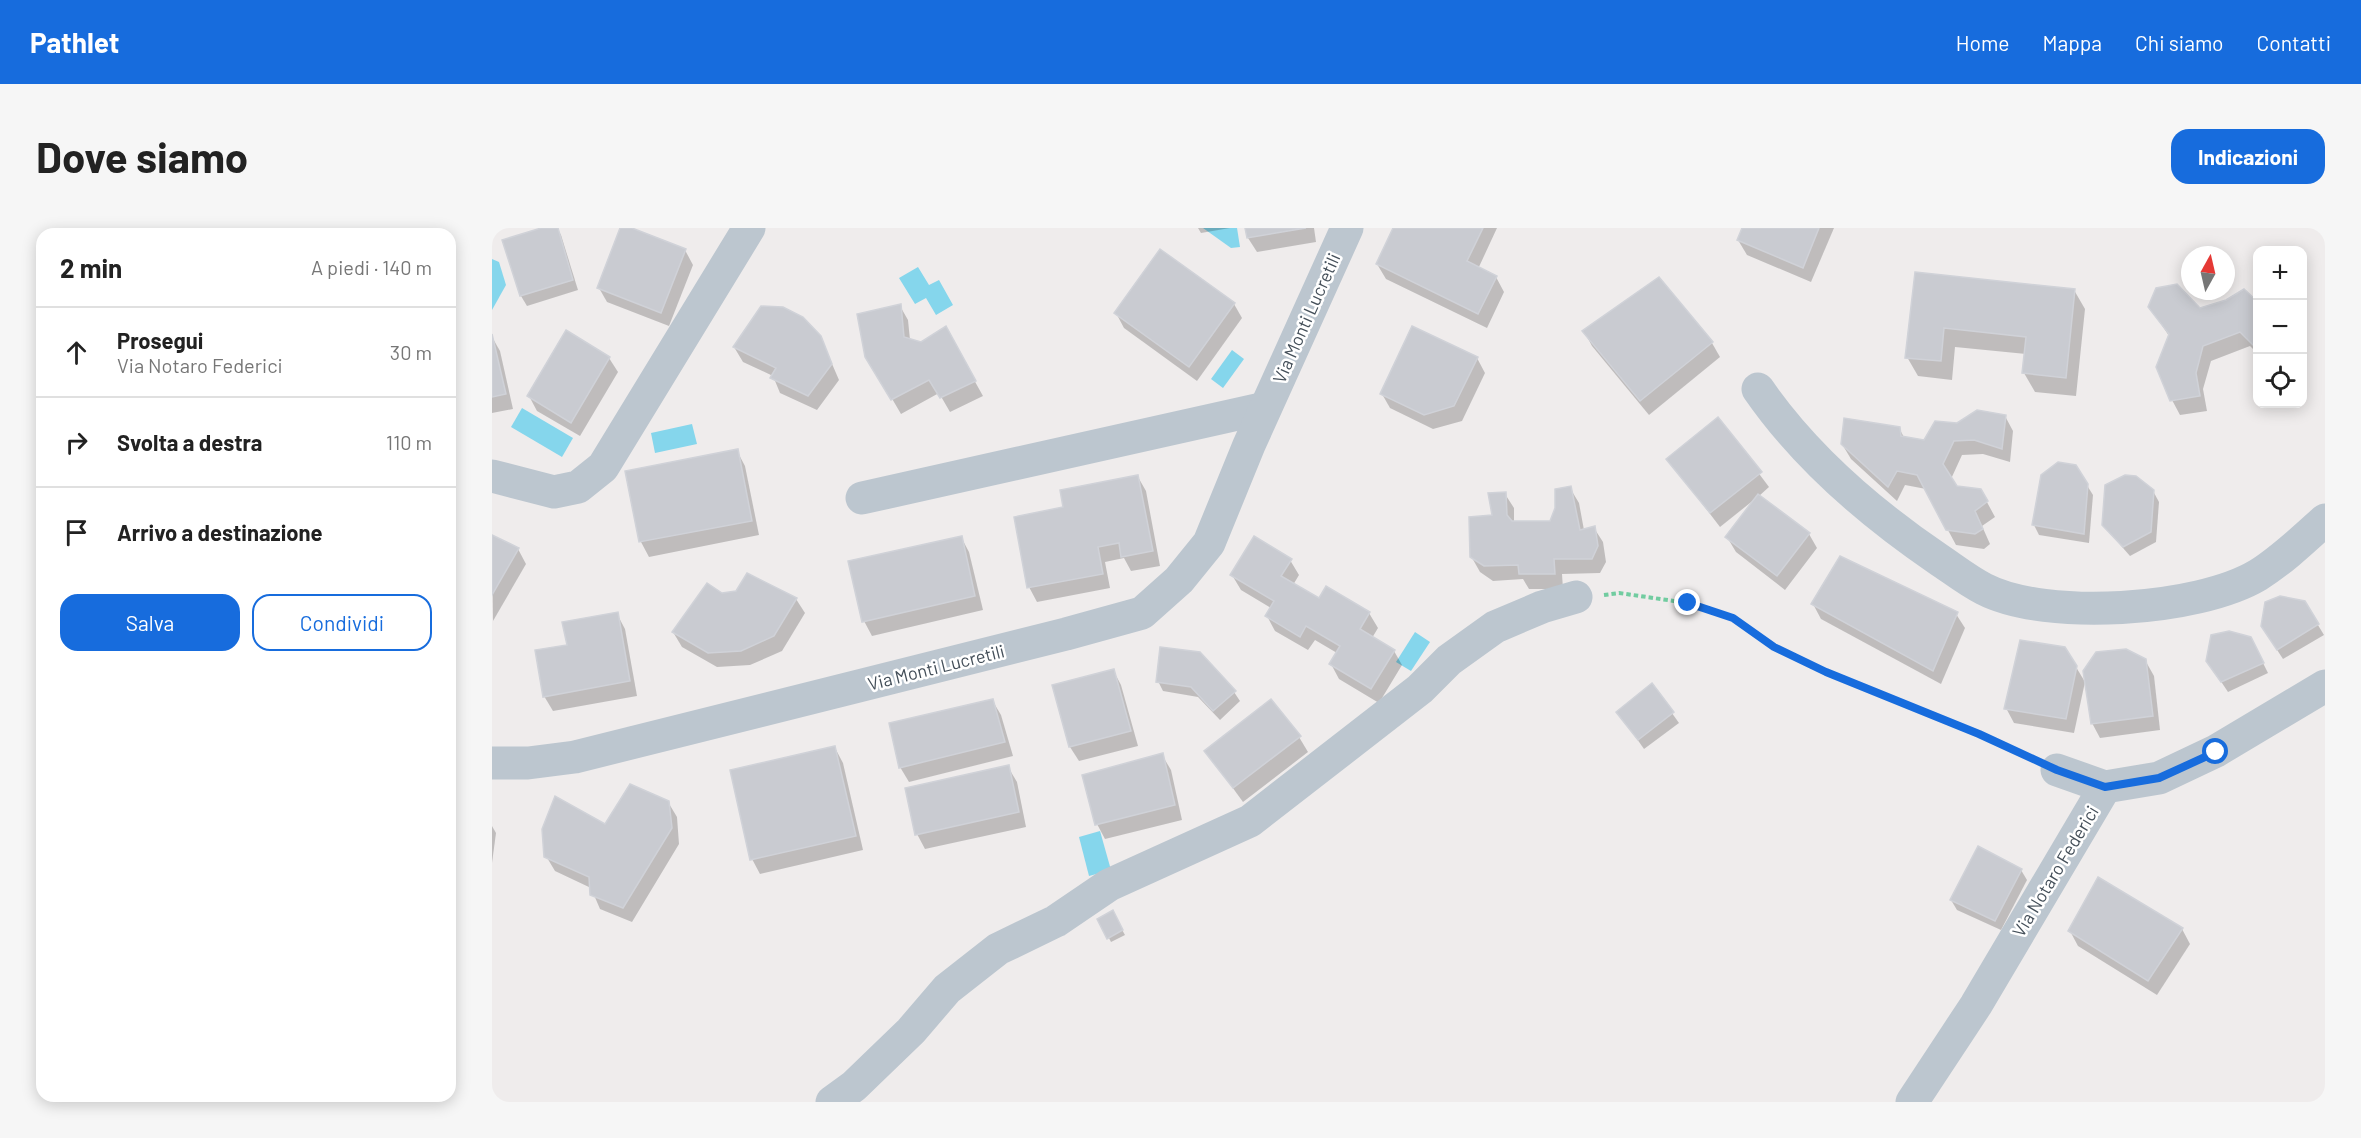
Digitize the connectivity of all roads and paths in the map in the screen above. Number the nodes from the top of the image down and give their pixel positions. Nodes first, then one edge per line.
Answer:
1 (749, 228) edge
2 (1347, 228) edge
3 (1758, 389) dead end
4 (1265, 408) junction
5 (492, 476) edge
6 (862, 498) dead end
7 (2325, 520) edge
8 (1576, 597) joint
9 (2325, 686) edge
10 (492, 763) edge
11 (2057, 770) joint
12 (2105, 787) junction
13 (832, 1102) edge
14 (1912, 1102) edge

1 - 5 street
2 - 4 street, Via Monti Lucretili
3 - 7 street
4 - 6 street
4 - 10 street, Via Monti Lucretili
8 - 11 path
8 - 13 street
9 - 12 street, Via Notaro Federici
11 - 12 street
12 - 14 street, Via Notaro Federici

